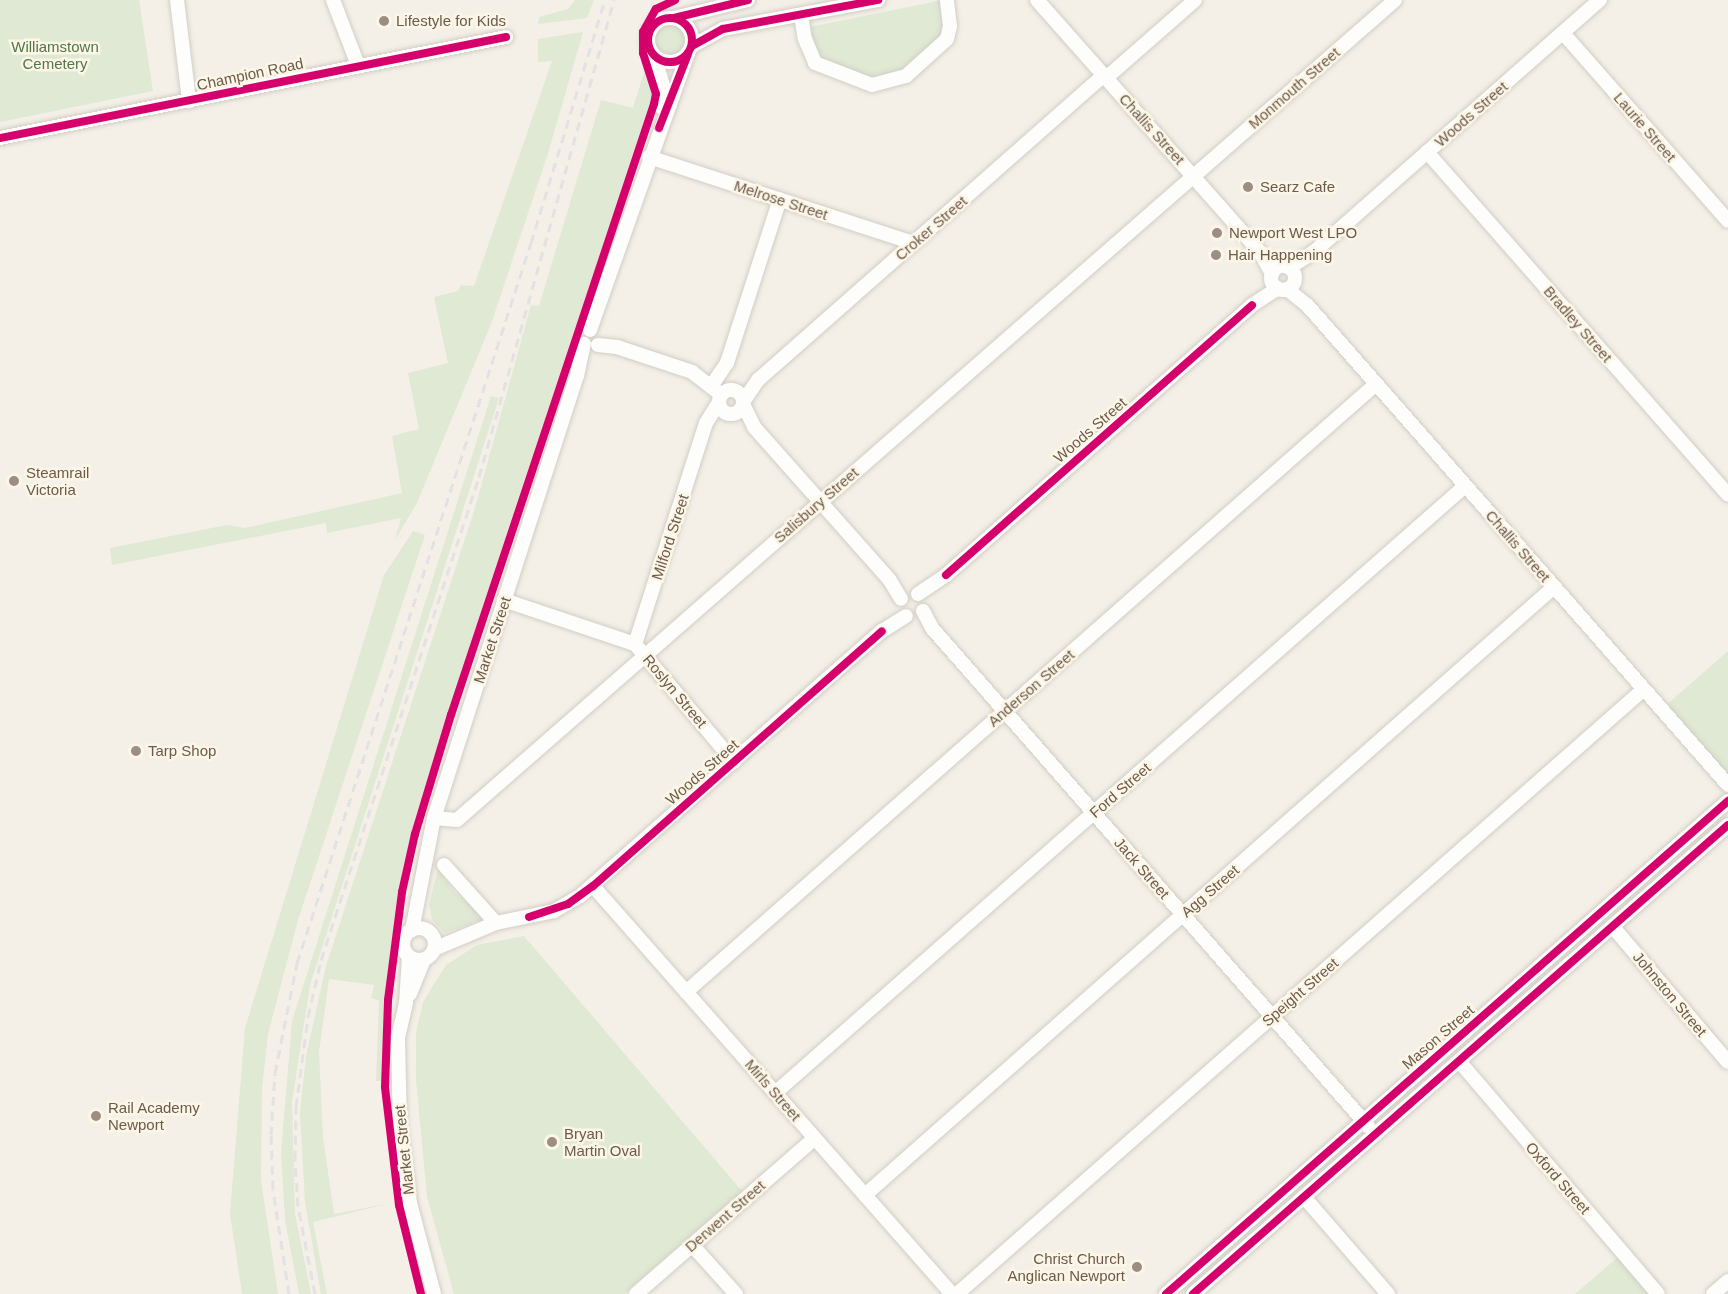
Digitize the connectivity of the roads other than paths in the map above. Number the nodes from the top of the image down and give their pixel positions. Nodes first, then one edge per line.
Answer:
1 (177, 0) edge
2 (333, 0) edge
3 (748, 0) edge
4 (878, 0) edge
5 (947, 0) edge
6 (1195, 0) edge
7 (1395, 0) edge
8 (1600, 0) edge
9 (1040, 2) edge
10 (714, 4) edge
11 (801, 15) junction
12 (674, 18) junction
13 (1563, 33) junction
14 (506, 37) dead end
15 (690, 50) junction
16 (654, 56) junction
17 (358, 65) junction
18 (1105, 76) junction
19 (189, 101) junction
20 (659, 128) junction
21 (0, 138) edge
22 (1427, 152) junction
23 (649, 157) junction
24 (1193, 176) junction
25 (780, 199) junction
26 (1728, 221) edge
27 (913, 243) junction
28 (1283, 278) junction
29 (594, 339) junction
30 (715, 382) junction
31 (1376, 384) junction
32 (739, 397) junction
33 (719, 402) junction
34 (730, 414) junction
35 (754, 426) junction
36 (705, 431) junction
37 (1465, 486) junction
38 (1728, 495) edge
39 (820, 502) junction
40 (1554, 587) junction
41 (504, 600) junction
42 (912, 605) junction
43 (635, 644) junction
44 (644, 657) junction
45 (1644, 689) junction
46 (1005, 711) junction
47 (734, 762) junction
48 (1728, 785) edge
49 (1728, 801) edge
50 (1094, 813) junction
51 (434, 818) junction
52 (1728, 825) edge
53 (444, 865) dead end
54 (593, 886) junction
55 (418, 906) junction
56 (1183, 915) junction
57 (496, 923) junction
58 (1613, 927) junction
59 (412, 930) junction
60 (430, 932) junction
61 (460, 938) junction
62 (434, 949) junction
63 (409, 957) junction
64 (424, 960) junction
65 (686, 992) junction
66 (406, 1003) junction
67 (1272, 1016) junction
68 (1459, 1061) junction
69 (1728, 1062) edge
70 (775, 1093) junction
71 (1363, 1120) junction
72 (1376, 1135) junction
73 (815, 1138) junction
74 (865, 1195) junction
75 (1304, 1197) junction
76 (692, 1245) junction
77 (1728, 1281) edge
78 (434, 1294) edge
79 (636, 1294) edge
80 (736, 1294) edge
81 (952, 1294) edge
82 (957, 1294) edge
83 (1166, 1294) edge
84 (1193, 1294) edge
85 (1388, 1294) edge
86 (1658, 1294) edge
87 (1713, 1294) edge

1 - 19 street
2 - 17 street
3 - 10 street
4 - 11 street
5 - 11 street
6 - 18 street, Croker Street
7 - 24 street, Monmouth Street
8 - 13 street, Woods Street
9 - 18 street, Challis Street
10 - 12 street
11 - 15 street
12 - 15 street
12 - 16 street
13 - 22 street, Woods Street
13 - 26 street, Laurie Street
14 - 17 street, Champion Road
15 - 16 street
15 - 20 street, Market Street
16 - 20 street, Market Street
17 - 19 street, Champion Road
18 - 24 street, Challis Street
18 - 27 street, Croker Street
19 - 21 street, Champion Road
20 - 23 street, Market Street
22 - 28 street, Woods Street
22 - 38 street, Bradley Street
23 - 25 street, Melrose Street
23 - 29 street, Market Street
24 - 28 street, Challis Street
24 - 39 street, Salisbury Street
25 - 27 street, Melrose Street
25 - 30 street
27 - 32 street, Croker Street
28 - 31 street, Challis Street
28 - 42 street, Woods Street
29 - 30 street, Jack Street
29 - 41 street, Market Street
30 - 32 street, Jack Street
30 - 33 street
31 - 37 street, Challis Street
31 - 46 street, Anderson Street
32 - 33 street
32 - 34 street
32 - 35 street, Jack Street
33 - 34 street
33 - 36 street, Milford Street
34 - 35 street, Jack Street
34 - 36 street
35 - 39 street, Jack Street
36 - 43 street, Milford Street
37 - 40 street, Challis Street
37 - 50 street, Ford Street
39 - 42 street, Jack Street
39 - 44 street, Salisbury Street
40 - 45 street, Challis Street
40 - 56 street, Agg Street
41 - 43 street, Roslyn Street
41 - 51 street, Market Street
42 - 46 street, Jack Street
42 - 47 street, Woods Street
43 - 44 street, Roslyn Street
44 - 47 street, Roslyn Street
44 - 51 street, Salisbury Street
45 - 48 street, Challis Street
45 - 67 street, Speight Street
46 - 50 street, Jack Street
46 - 65 street, Anderson Street
47 - 54 street, Woods Street
49 - 71 street, Mason Street
50 - 56 street, Jack Street
50 - 70 street, Ford Street
51 - 55 street, Market Street
52 - 58 street
53 - 57 street
54 - 57 street, Woods Street
54 - 65 street, Mirls Street
55 - 59 street, Market Street
55 - 60 street
56 - 67 street, Jack Street
56 - 74 street, Agg Street
57 - 61 street, Woods Street
58 - 68 street
58 - 69 street, Johnston Street
59 - 60 street
59 - 63 street
60 - 61 street, Woods Street
60 - 62 street
61 - 62 street, Woods Street
62 - 64 street
63 - 64 street
63 - 66 street, Market Street
64 - 66 street, Market Street
65 - 70 street, Mirls Street
66 - 78 street, Market Street
67 - 71 street, Jack Street
67 - 82 street, Speight Street
68 - 72 street
68 - 86 street, Oxford Street
70 - 73 street, Mirls Street
71 - 72 street, Jack Street
71 - 83 street, Mason Street
72 - 75 street
73 - 74 street, Mirls Street
73 - 76 street, Derwent Street
74 - 81 street, Mirls Street
75 - 84 street
75 - 85 street
76 - 79 street, Derwent Street
76 - 80 street
77 - 87 street

